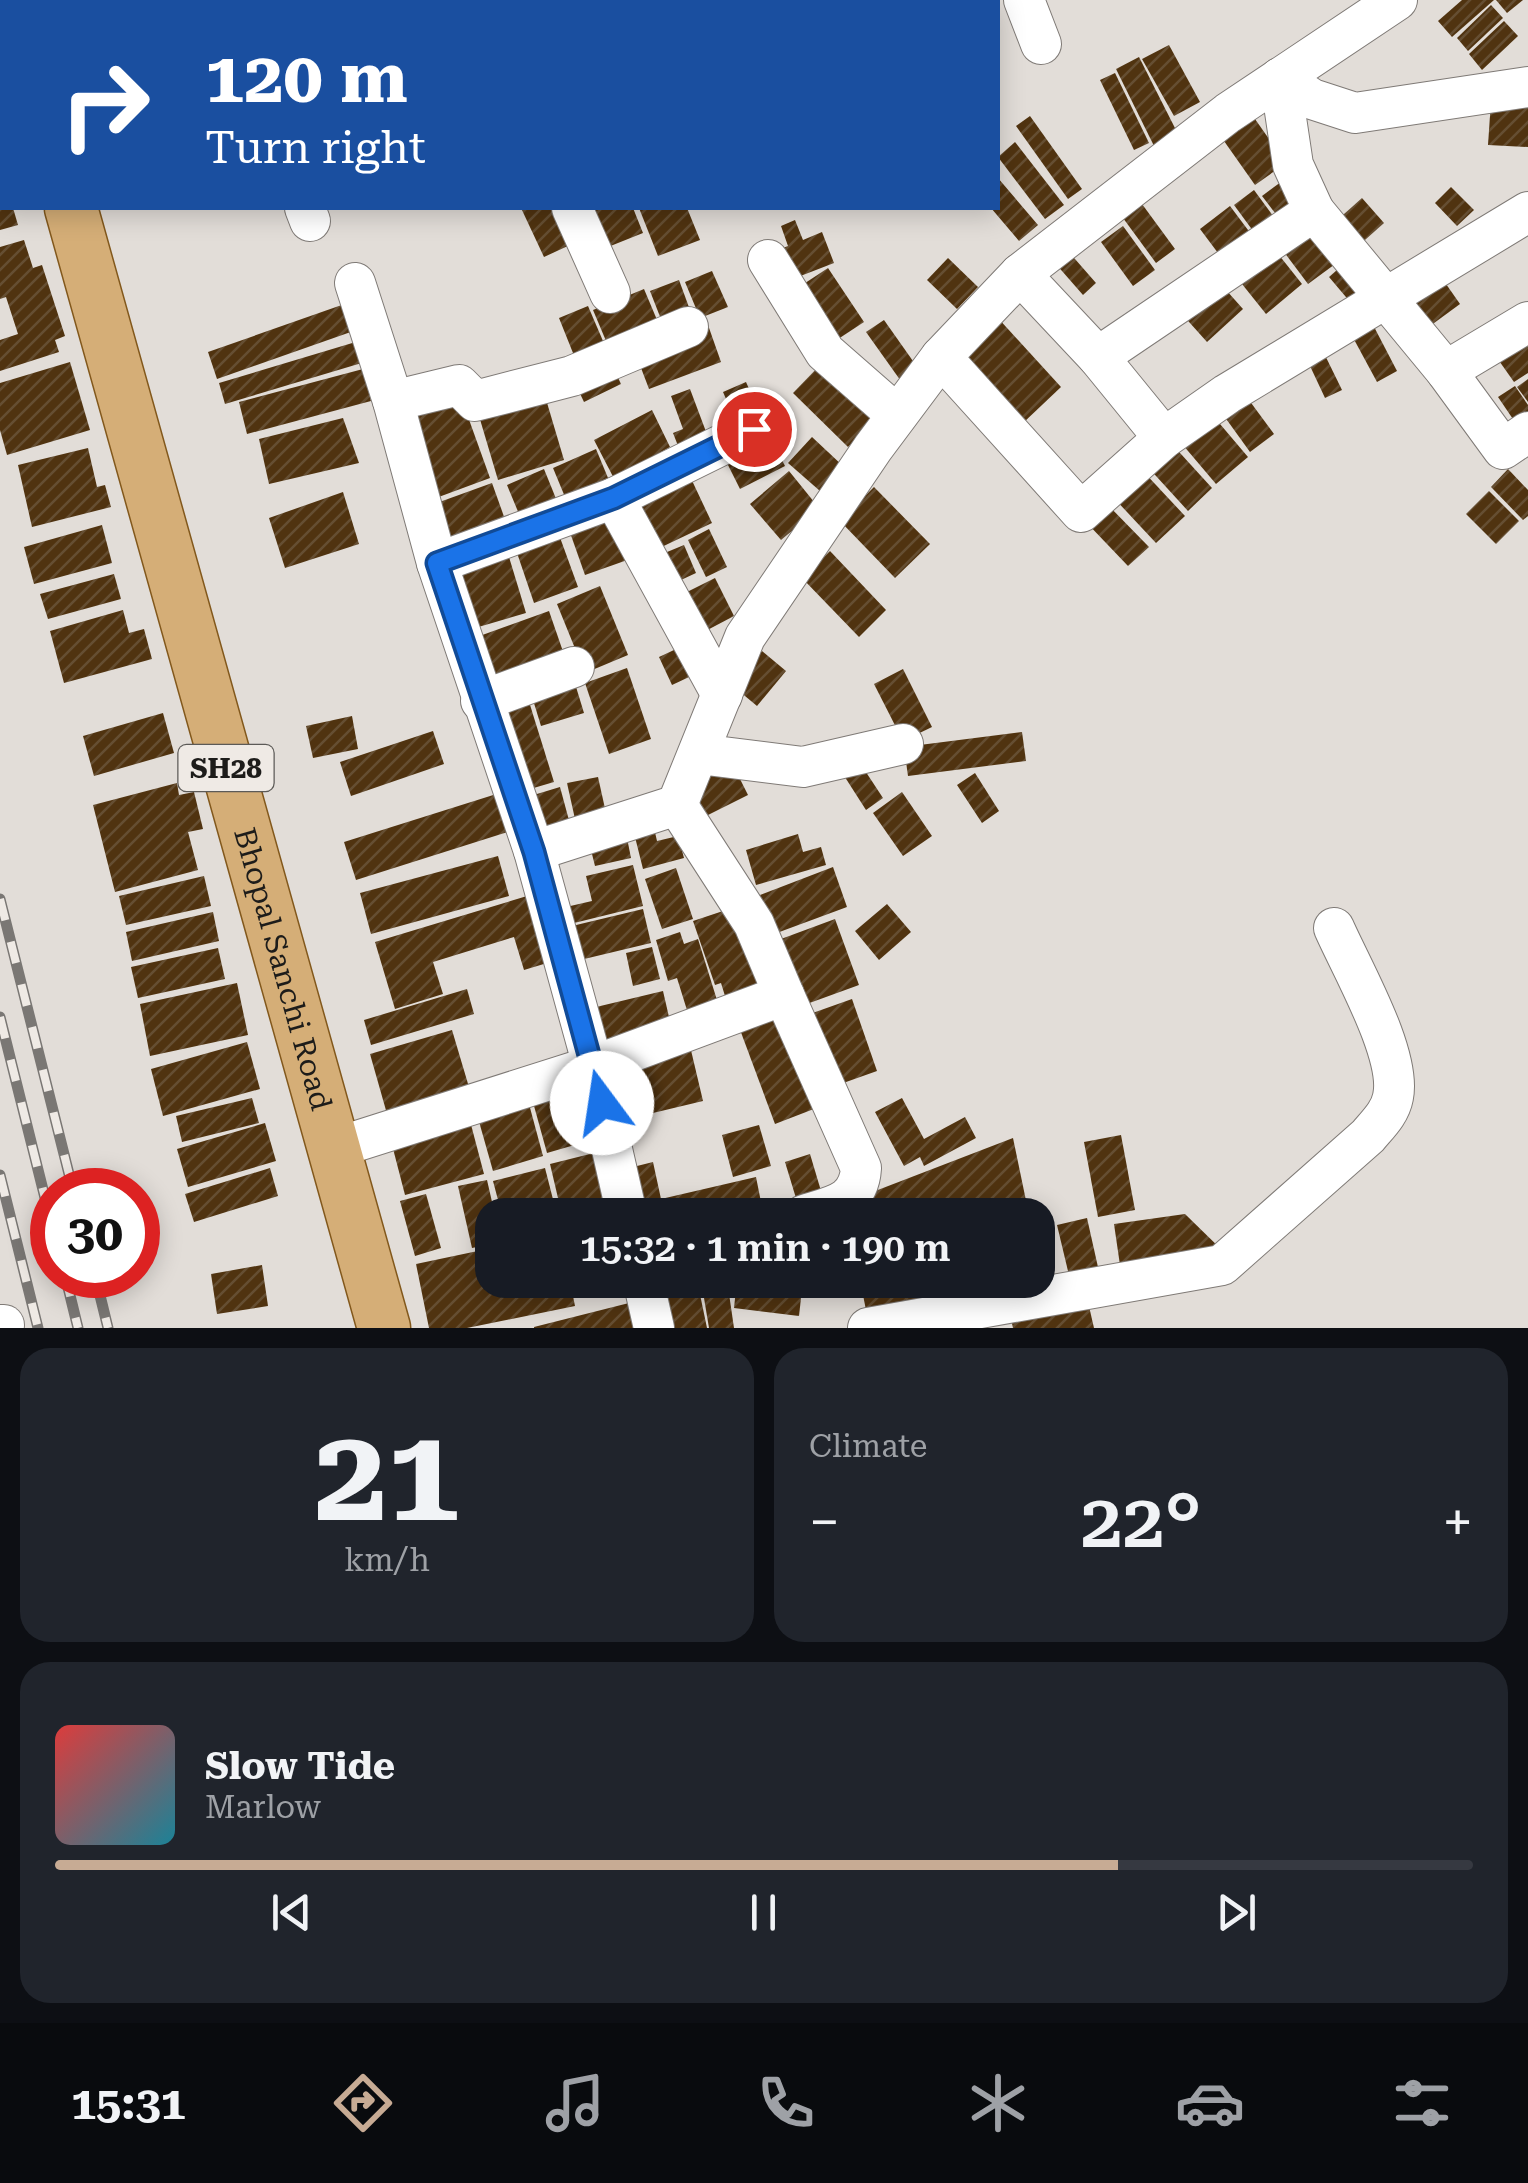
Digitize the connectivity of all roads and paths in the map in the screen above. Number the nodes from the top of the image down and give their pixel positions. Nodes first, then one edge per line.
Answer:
1 (1024, 0) edge
2 (1397, 0) edge
3 (1041, 44) dead end
4 (1280, 78) junction
5 (1528, 87) edge
6 (72, 210) edge
7 (573, 210) edge
8 (1314, 211) junction
9 (1528, 212) edge
10 (768, 260) dead end
11 (1020, 274) junction
12 (354, 283) dead end
13 (610, 293) dead end
14 (1387, 299) junction
15 (1528, 322) edge
16 (688, 328) dead end
17 (941, 356) junction
18 (1098, 357) junction
19 (1446, 372) junction
20 (393, 401) junction
21 (897, 416) junction
22 (754, 429) dead end
23 (1528, 432) edge
24 (1164, 438) junction
25 (614, 498) junction
26 (437, 563) junction
27 (574, 667) dead end
28 (722, 695) junction
29 (481, 701) junction
30 (903, 744) dead end
31 (699, 754) junction
32 (677, 806) junction
33 (534, 852) junction
34 (1334, 928) dead end
35 (784, 995) junction
36 (594, 1066) junction
37 (332, 1149) junction
38 (624, 1198) edge
39 (847, 1198) edge
40 (647, 1298) edge
41 (384, 1328) edge
42 (654, 1328) edge
43 (868, 1328) edge

1 - 3 street
2 - 4 street
4 - 5 street
4 - 8 street
4 - 11 street
6 - 37 main road, Bhopal Sanchi Road / SH28
7 - 13 street
8 - 14 street
8 - 18 street
9 - 14 street
10 - 21 street
11 - 17 street
11 - 18 street
12 - 20 street
14 - 19 street
14 - 24 street
15 - 19 street
16 - 20 street
17 - 21 street
17 - 24 street
18 - 24 street
19 - 23 street
20 - 26 street
21 - 28 street
22 - 25 street
25 - 26 street
25 - 28 street
26 - 29 street
27 - 29 street
28 - 31 street
29 - 33 street
30 - 31 street
31 - 32 street
32 - 33 street
32 - 35 street
33 - 36 street
34 - 43 street
35 - 36 street
35 - 39 street
36 - 37 street
36 - 38 street
37 - 41 main road, Bhopal Sanchi Road / SH28
40 - 42 street

